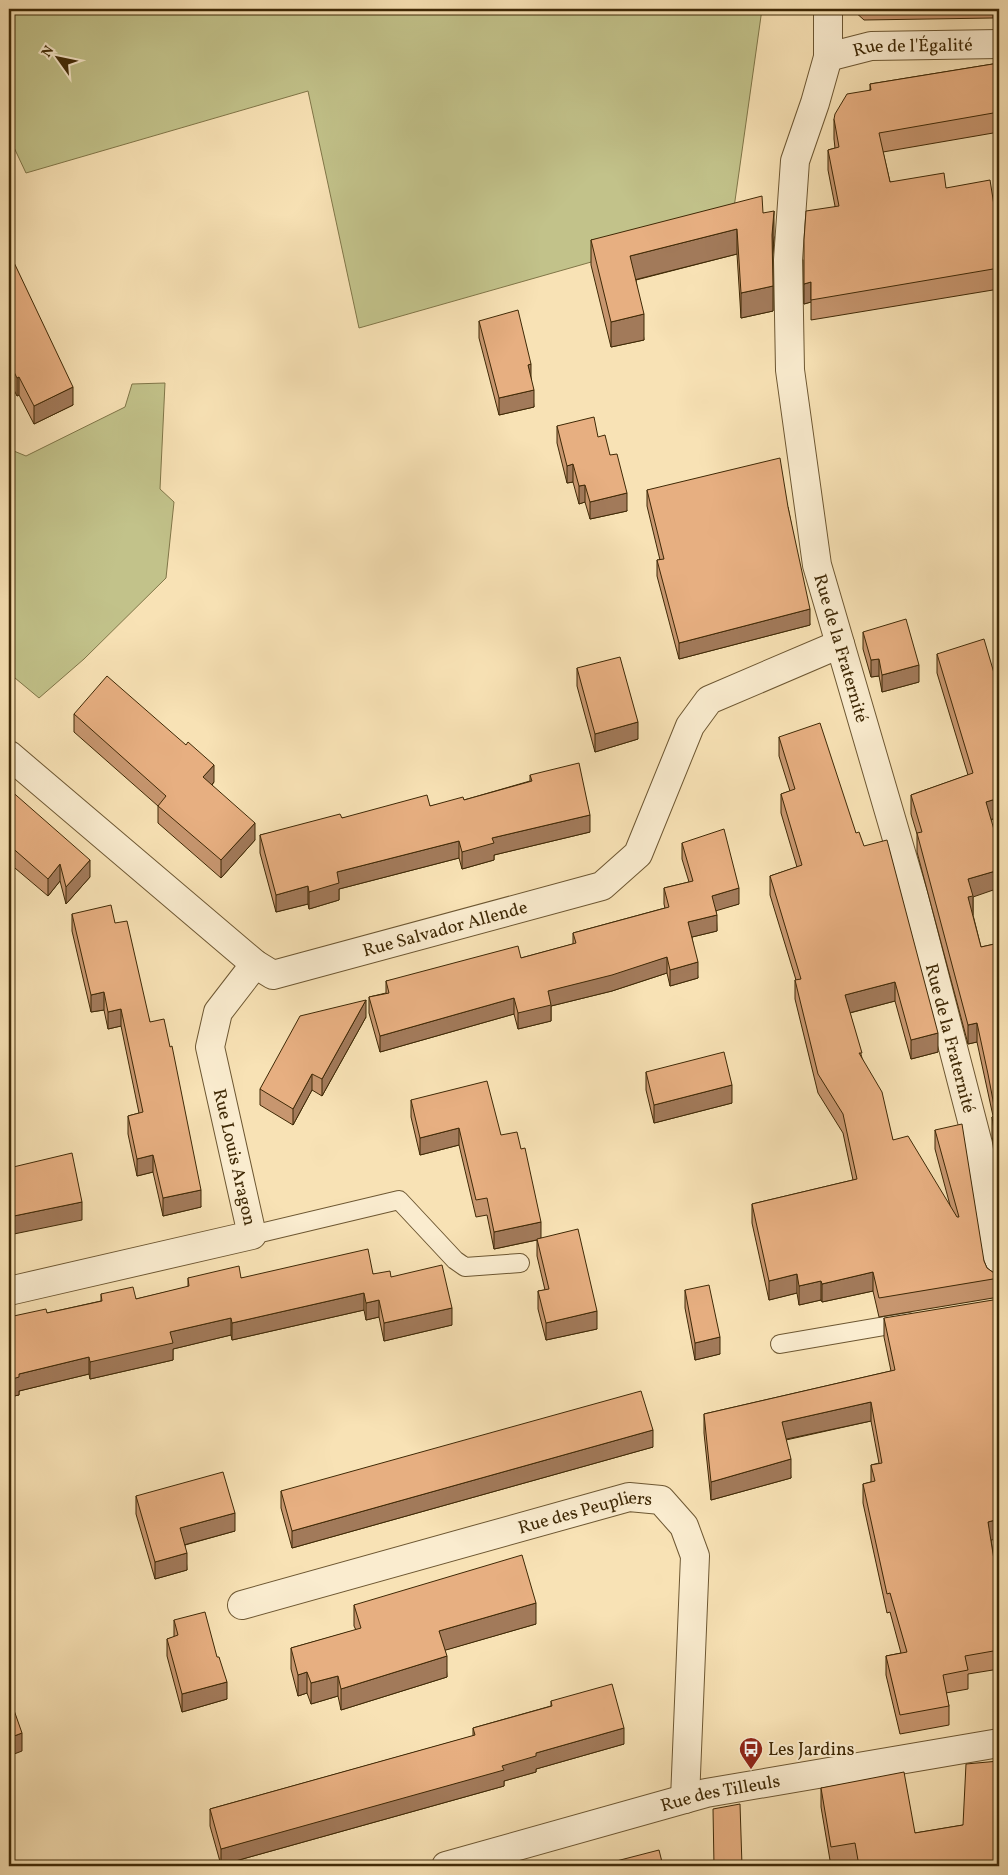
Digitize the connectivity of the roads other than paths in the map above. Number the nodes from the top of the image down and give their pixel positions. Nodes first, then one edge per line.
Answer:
1 (828, 9) edge
2 (999, 44) edge
3 (828, 57) junction
4 (840, 644) junction
5 (9, 755) edge
6 (255, 964) junction
7 (252, 1235) junction
8 (520, 1263) dead end
9 (999, 1277) edge
10 (9, 1291) edge
11 (923, 1320) edge
12 (780, 1344) dead end
13 (242, 1605) dead end
14 (999, 1743) edge
15 (685, 1799) junction
16 (446, 1866) edge

1 - 3 street, Rue de la Fraternité
2 - 3 street, Rue de l'Égalité
3 - 4 street, Rue de la Fraternité
4 - 6 street, Rue Salvador Allende
4 - 9 street, Rue de la Fraternité
5 - 6 street, Rue Salvador Allende
6 - 7 street, Rue Louis Aragon
7 - 8 lane
7 - 10 street, Rue Louis Aragon
11 - 12 lane
13 - 15 street, Rue des Peupliers
14 - 15 street, Rue des Tilleuls
15 - 16 street, Rue des Tilleuls

